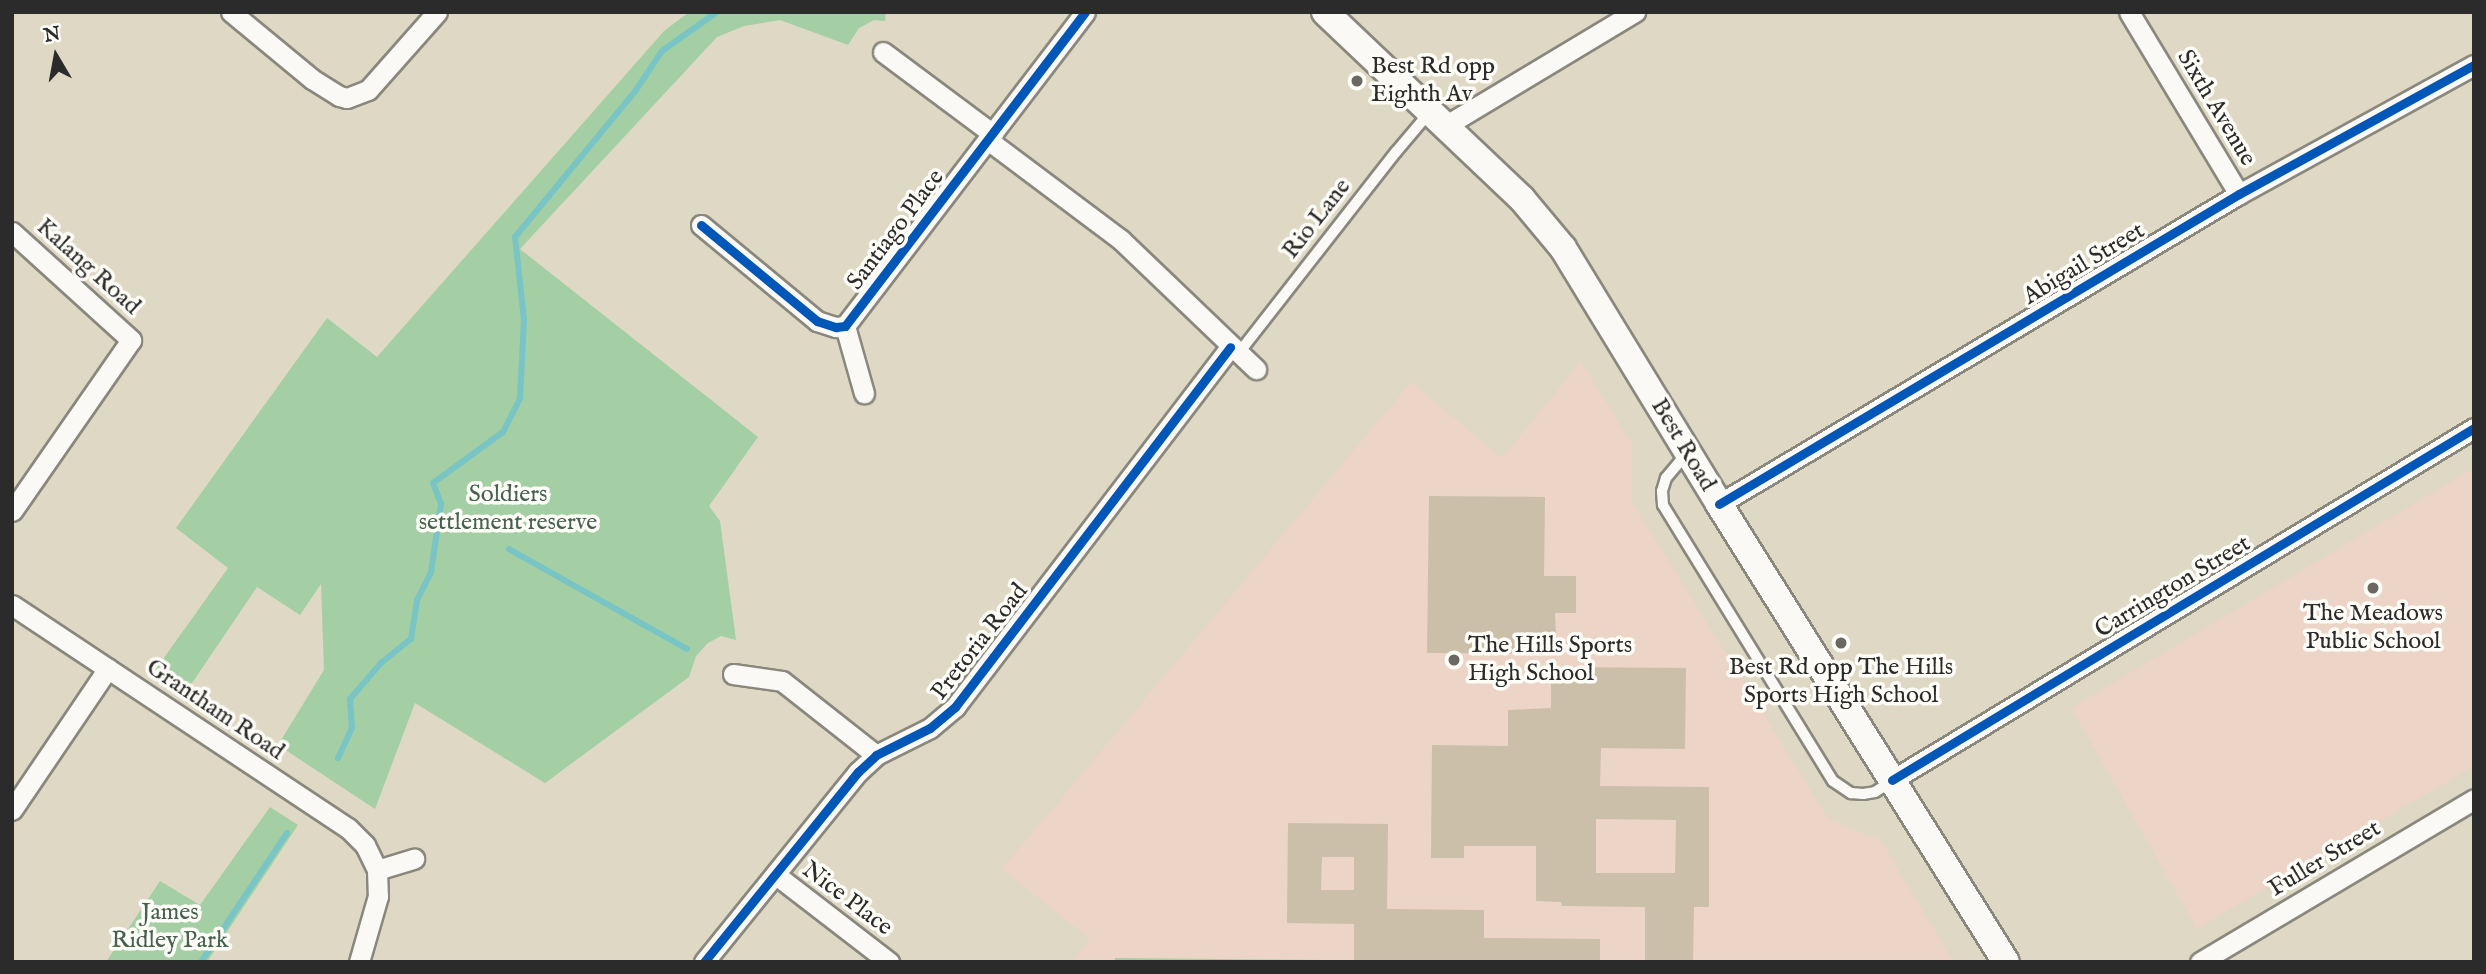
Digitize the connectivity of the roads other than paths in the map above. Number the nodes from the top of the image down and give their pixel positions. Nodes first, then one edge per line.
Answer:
1 (231, 12) edge
2 (436, 12) edge
3 (1085, 12) edge
4 (1325, 12) edge
5 (1635, 12) edge
6 (2129, 12) edge
7 (883, 52) dead end
8 (2474, 65) edge
9 (1438, 119) junction
10 (991, 137) junction
11 (2239, 194) junction
12 (701, 225) dead end
13 (12, 232) edge
14 (845, 326) junction
15 (1234, 351) junction
16 (1256, 369) dead end
17 (864, 393) dead end
18 (2474, 428) edge
19 (1689, 452) junction
20 (1719, 504) junction
21 (12, 511) edge
22 (12, 605) edge
23 (108, 668) junction
24 (733, 674) dead end
25 (876, 755) junction
26 (1892, 780) junction
27 (2474, 799) edge
28 (12, 810) edge
29 (414, 859) dead end
30 (377, 870) junction
31 (775, 876) junction
32 (359, 962) edge
33 (704, 962) edge
34 (889, 962) edge
35 (2007, 962) edge
36 (2200, 962) edge

1 - 2 street
3 - 10 street, Santiago Place
4 - 9 main road, Best Road
5 - 9 street
6 - 11 street, Sixth Avenue
7 - 10 street
8 - 11 street, Abigail Street
9 - 15 lane, Rio Lane
9 - 19 main road, Best Road
10 - 14 street, Santiago Place
10 - 15 street
11 - 20 street, Abigail Street
12 - 14 street, Santiago Place
13 - 21 street, Kalang Road
14 - 17 street, Santiago Place
15 - 16 street
15 - 25 street, Pretoria Road
18 - 26 street, Carrington Street
19 - 20 main road, Best Road
19 - 26 lane
20 - 26 main road, Best Road
22 - 23 street, Grantham Road
23 - 28 street
23 - 30 street, Grantham Road
24 - 25 street
25 - 31 street, Pretoria Road
26 - 35 main road, Best Road
27 - 36 street, Fuller Street
29 - 30 street
30 - 32 street
31 - 33 street, Pretoria Road
31 - 34 street, Nice Place

